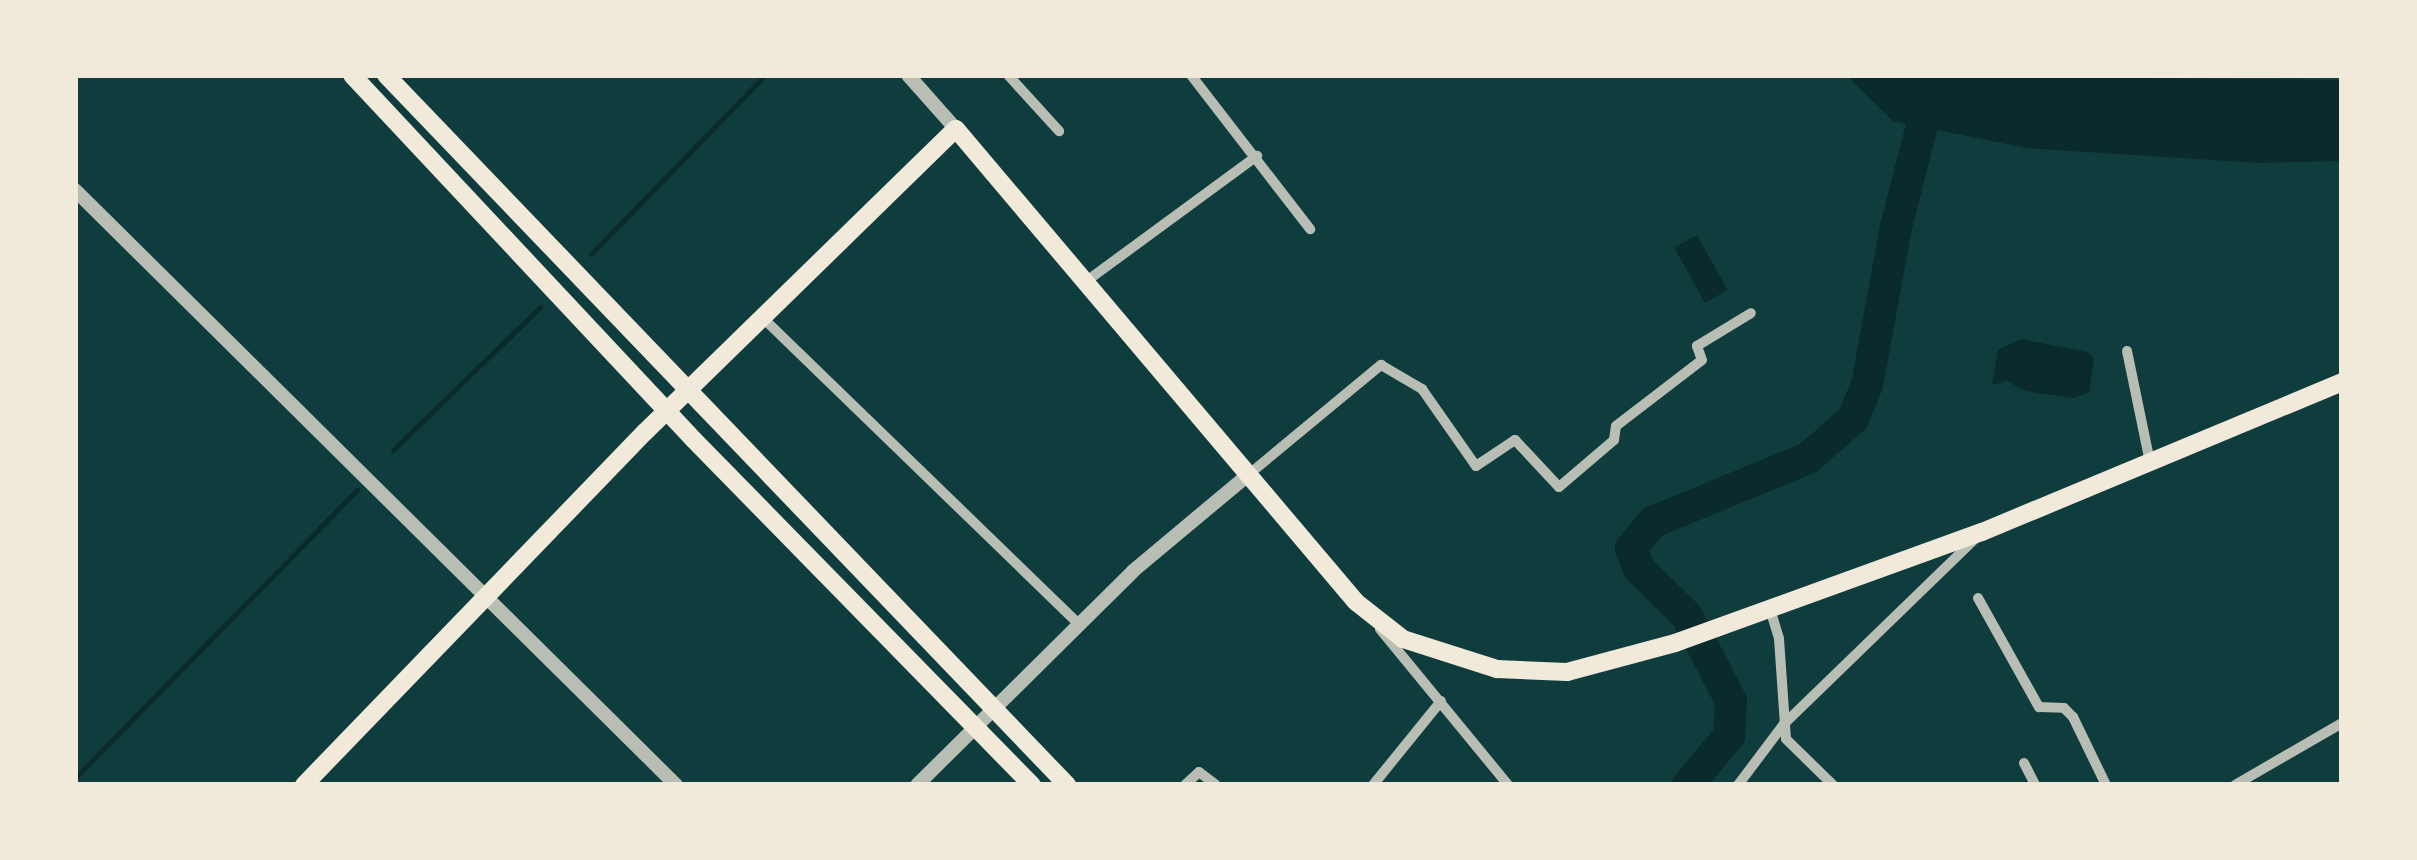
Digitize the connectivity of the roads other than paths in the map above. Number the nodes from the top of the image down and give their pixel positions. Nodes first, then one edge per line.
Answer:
1 (352, 75) edge
2 (386, 75) edge
3 (1008, 75) edge
4 (1027, 75) edge
5 (1191, 75) edge
6 (914, 77) edge
7 (1017, 85) junction
8 (956, 129) junction
9 (1059, 131) dead end
10 (1258, 156) junction
11 (75, 190) edge
12 (1310, 229) dead end
13 (1088, 280) junction
14 (1751, 313) dead end
15 (764, 319) junction
16 (2127, 351) dead end
17 (2342, 382) edge
18 (688, 392) junction
19 (667, 412) junction
20 (2150, 462) junction
21 (1248, 475) junction
22 (1982, 532) junction
23 (484, 597) junction
24 (1978, 598) dead end
25 (1761, 612) junction
26 (1373, 620) junction
27 (1079, 624) junction
28 (1441, 701) junction
29 (994, 708) junction
30 (2342, 723) edge
31 (1784, 724) junction
32 (975, 726) junction
33 (2024, 763) dead end
34 (304, 785) edge
35 (676, 785) edge
36 (917, 785) edge
37 (1032, 785) edge
38 (1067, 785) edge
39 (1185, 785) edge
40 (1216, 785) edge
41 (1373, 785) edge
42 (1508, 785) edge
43 (1738, 785) edge
44 (1832, 785) edge
45 (2034, 785) edge
46 (2106, 785) edge
47 (2234, 785) edge

1 - 19 main road
2 - 18 main road
3 - 7 street
4 - 7 street
5 - 10 street
6 - 8 street
7 - 9 street
8 - 13 main road
8 - 15 main road
10 - 12 street
10 - 13 street
11 - 23 street
13 - 21 main road
14 - 21 street
15 - 18 main road
15 - 27 street
16 - 20 street
17 - 20 main road
18 - 19 main road
18 - 29 main road
19 - 23 main road
19 - 32 main road
20 - 22 main road
21 - 26 main road
21 - 27 street
22 - 25 main road
22 - 31 street
23 - 34 main road
23 - 35 street
24 - 46 street
25 - 26 main road
25 - 31 street
26 - 28 street
27 - 29 street
28 - 41 street
28 - 42 street
29 - 32 street
29 - 38 main road
30 - 47 street
31 - 43 street
31 - 44 street
32 - 36 street
32 - 37 main road
33 - 45 street
39 - 40 street

